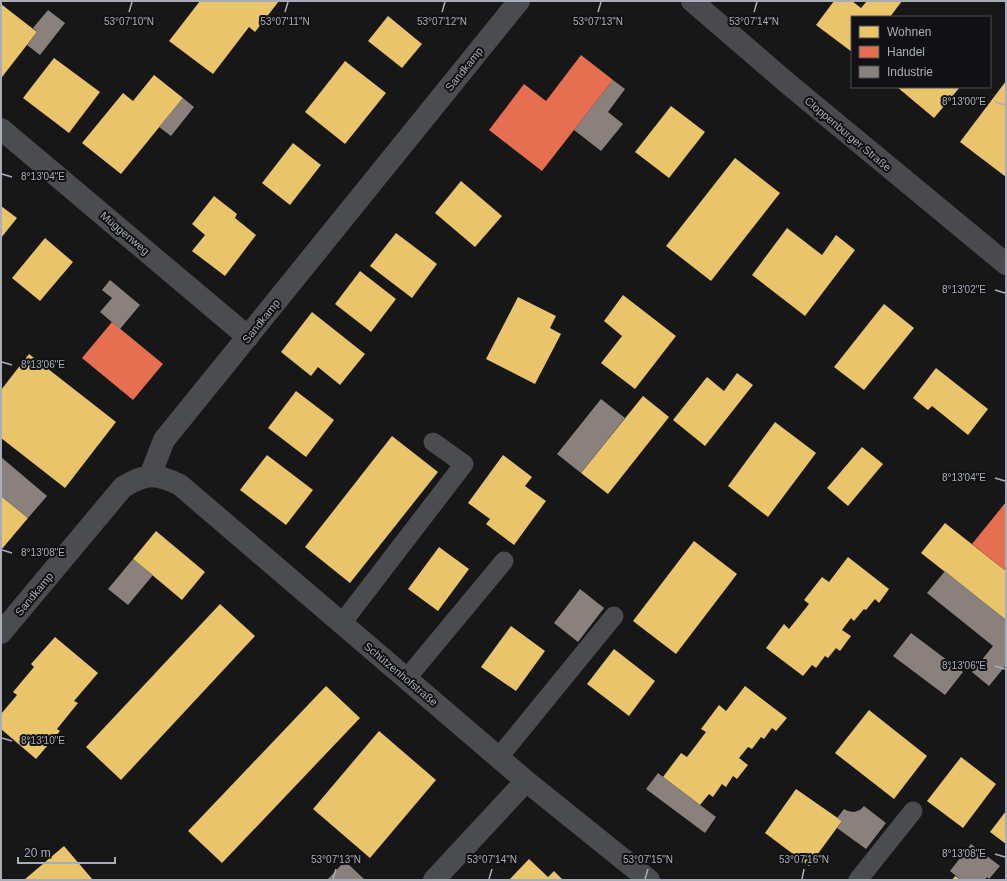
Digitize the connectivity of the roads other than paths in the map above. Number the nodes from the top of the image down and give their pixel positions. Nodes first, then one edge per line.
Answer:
1 (519, 1) edge
2 (692, 1) edge
3 (1, 129) edge
4 (1006, 264) edge
5 (248, 337) junction
6 (433, 442) dead end
7 (150, 476) junction
8 (504, 561) dead end
9 (614, 616) dead end
10 (342, 623) junction
11 (1, 633) edge
12 (407, 678) junction
13 (499, 757) junction
14 (526, 781) junction
15 (914, 811) dead end
16 (434, 880) edge
17 (649, 880) edge
18 (858, 880) edge

1 - 5 street, Sandkamp
2 - 4 main road, Cloppenburger Straße
3 - 5 street, Müggenweg
5 - 7 street, Sandkamp
6 - 10 lane
7 - 10 street, Schützenhofstraße
7 - 11 street, Sandkamp
8 - 12 lane
9 - 13 lane
10 - 12 street, Schützenhofstraße
12 - 13 street, Schützenhofstraße
13 - 14 street, Schützenhofstraße
14 - 16 street
14 - 17 street, Schützenhofstraße
15 - 18 lane

